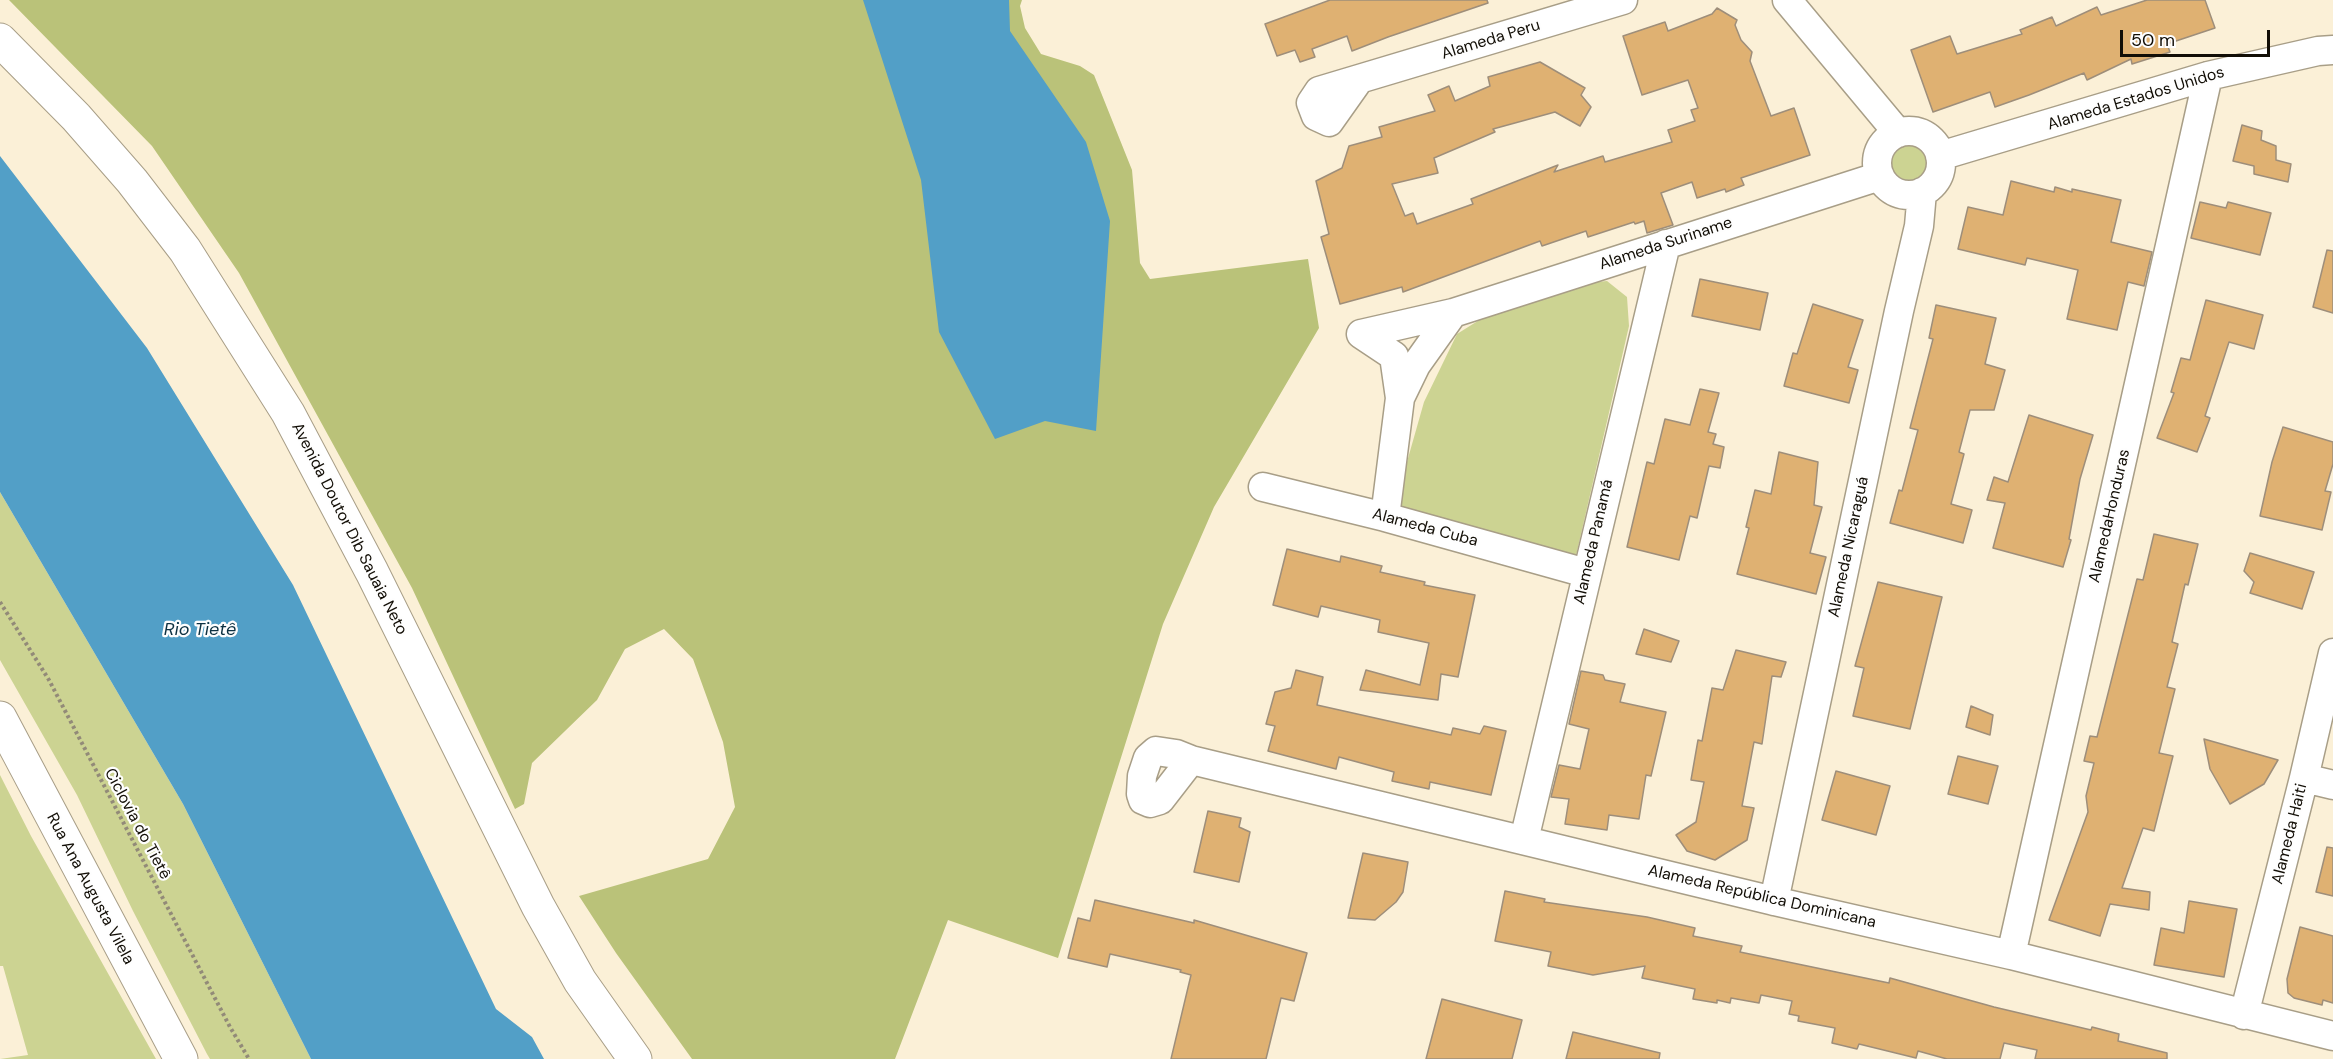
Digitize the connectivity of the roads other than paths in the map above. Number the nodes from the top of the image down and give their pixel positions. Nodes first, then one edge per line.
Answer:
1 (1623, 0) edge
2 (1787, 0) edge
3 (0, 40) edge
4 (2333, 50) edge
5 (2208, 76) junction
6 (1359, 81) dead end
7 (1898, 133) junction
8 (1940, 156) junction
9 (1880, 176) junction
10 (1922, 192) junction
11 (1666, 244) junction
12 (1452, 313) junction
13 (1400, 398) junction
14 (1263, 487) dead end
15 (1384, 517) junction
16 (1586, 573) junction
17 (2333, 653) edge
18 (0, 718) edge
19 (1191, 760) dead end
20 (2304, 778) junction
21 (2333, 785) edge
22 (1524, 840) junction
23 (1773, 901) junction
24 (2011, 955) junction
25 (2244, 1015) junction
26 (2333, 1036) edge
27 (181, 1059) edge
28 (635, 1059) edge

1 - 6 street, Alameda Peru
2 - 7 street
3 - 28 main road, Avenida Doutor Dib Sauaia Neto
4 - 5 street, Alameda Estados Unidos
5 - 8 street, Alameda Estados Unidos
5 - 24 street, AlamedaHonduras
7 - 8 street
7 - 9 street
8 - 10 street
9 - 10 street
9 - 11 street, Alameda Suriname
10 - 23 street, Alameda Nicaraguá
11 - 12 street, Alameda Suriname
11 - 16 street, Alameda Panamá
12 - 13 street
12 - 13 street, Alameda Suriname
13 - 15 street
14 - 15 street, Alameda Cuba
15 - 16 street, Alameda Cuba
16 - 22 street, Alameda Panamá
17 - 20 street, Alameda Haiti
18 - 27 main road, Rua Ana Augusta Vilela
19 - 22 street, Alameda República Dominicana
20 - 21 street
20 - 25 street, Alameda Haiti
22 - 23 street, Alameda República Dominicana
23 - 24 street, Alameda República Dominicana
24 - 25 street, Alameda República Dominicana
25 - 26 street, Alameda República Dominicana

